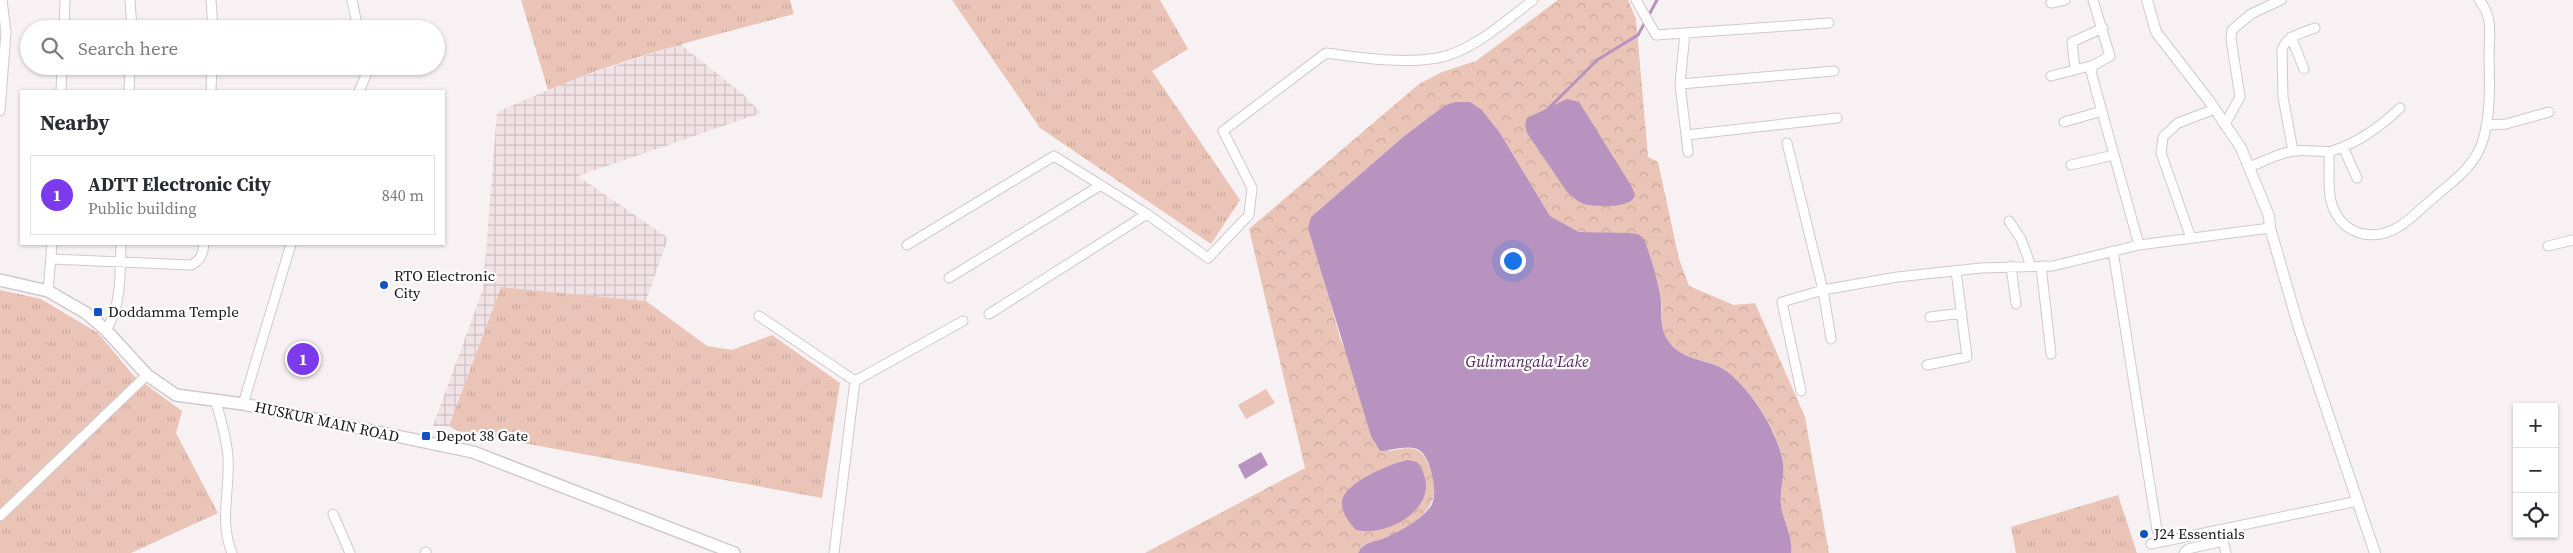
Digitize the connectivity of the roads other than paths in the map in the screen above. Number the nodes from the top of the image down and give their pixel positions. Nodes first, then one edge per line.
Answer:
1 (2, 0) edge
2 (65, 0) edge
3 (130, 0) edge
4 (211, 0) edge
5 (352, 0) edge
6 (1533, 0) edge
7 (1636, 0) edge
8 (2065, 0) edge
9 (2093, 0) edge
10 (2147, 0) edge
11 (2281, 0) edge
12 (2479, 0) edge
13 (2051, 3) dead end
14 (64, 20) edge
15 (131, 20) edge
16 (212, 20) edge
17 (356, 20) edge
18 (1829, 23) dead end
19 (2103, 28) junction
20 (2315, 28) dead end
21 (3, 32) edge
22 (1685, 33) junction
23 (2292, 37) junction
24 (2, 54) edge
25 (2094, 65) junction
26 (2304, 69) dead end
27 (2075, 70) junction
28 (1834, 71) dead end
29 (62, 75) edge
30 (130, 75) edge
31 (212, 75) edge
32 (366, 75) edge
33 (2051, 76) dead end
34 (1680, 84) junction
35 (61, 90) edge
36 (129, 90) edge
37 (211, 90) edge
38 (359, 90) edge
39 (2400, 108) dead end
40 (2215, 109) junction
41 (0, 111) edge
42 (2102, 111) junction
43 (2549, 112) dead end
44 (1837, 118) dead end
45 (2064, 122) dead end
46 (2225, 124) junction
47 (2486, 125) junction
48 (1686, 135) junction
49 (1787, 143) dead end
50 (2343, 147) junction
51 (2293, 151) junction
52 (1688, 152) dead end
53 (2329, 152) junction
54 (2114, 155) junction
55 (2071, 165) dead end
56 (2250, 167) junction
57 (2357, 178) dead end
58 (1101, 185) junction
59 (1147, 214) junction
60 (2009, 221) dead end
61 (2270, 228) junction
62 (2191, 238) junction
63 (2573, 240) edge
64 (52, 245) edge
65 (121, 245) edge
66 (204, 245) edge
67 (291, 245) edge
68 (907, 245) dead end
69 (2139, 245) junction
70 (2548, 246) dead end
71 (2113, 252) junction
72 (52, 259) junction
73 (120, 262) junction
74 (2011, 266) junction
75 (2031, 266) junction
76 (2041, 266) junction
77 (1956, 271) junction
78 (949, 278) dead end
79 (0, 280) edge
80 (1822, 290) junction
81 (48, 292) junction
82 (2016, 304) dead end
83 (1962, 313) junction
84 (989, 314) dead end
85 (759, 316) dead end
86 (1930, 317) dead end
87 (963, 321) dead end
88 (106, 330) junction
89 (1831, 339) dead end
90 (2051, 354) dead end
91 (1927, 365) dead end
92 (147, 375) junction
93 (855, 381) junction
94 (1801, 391) dead end
95 (216, 402) junction
96 (242, 404) junction
97 (2358, 501) junction
98 (333, 514) dead end
99 (0, 516) edge
100 (2220, 528) junction
101 (2157, 530) dead end
102 (2208, 531) junction
103 (2223, 541) junction
104 (2151, 544) dead end
105 (2211, 544) junction
106 (232, 553) edge
107 (350, 553) edge
108 (734, 553) edge
109 (834, 553) edge
110 (2184, 553) edge
111 (2226, 553) edge
112 (2375, 553) edge

1 - 21 street
2 - 14 street
3 - 15 street
4 - 16 street
5 - 17 street
6 - 59 street
7 - 22 street
8 - 13 street
9 - 19 street
10 - 40 street
11 - 46 street
12 - 47 street
18 - 22 street
19 - 25 street
19 - 27 street
20 - 23 street
21 - 24 street
22 - 34 street
23 - 26 street
23 - 51 street
24 - 41 street
25 - 27 street
25 - 42 street
27 - 33 street
28 - 34 street
29 - 35 street
30 - 36 street
31 - 37 street
32 - 38 street
34 - 48 street
39 - 50 street
40 - 46 street
40 - 62 street
42 - 45 street
42 - 54 street
43 - 47 street
44 - 48 street
46 - 56 street
47 - 53 street
48 - 52 street
49 - 80 street
50 - 53 street
50 - 57 street
51 - 53 street
51 - 56 street
54 - 55 street
54 - 69 street
56 - 61 street
58 - 59 street
58 - 68 street
58 - 78 street
59 - 84 street
60 - 75 street
61 - 62 street
61 - 97 street
62 - 69 street
63 - 70 street
64 - 72 street
65 - 73 street
66 - 73 street
67 - 96 street
69 - 71 street
71 - 76 street
71 - 101 street
72 - 73 street
72 - 81 street
73 - 88 street
74 - 75 street
74 - 77 street
74 - 82 street
75 - 76 street
76 - 90 street
77 - 80 street
77 - 83 street
79 - 81 main road, HUSKUR MAIN ROAD
80 - 89 street
80 - 94 street
81 - 88 main road, HUSKUR MAIN ROAD
83 - 86 street
83 - 91 street
85 - 93 street
87 - 93 street
88 - 92 main road, HUSKUR MAIN ROAD
92 - 95 main road, HUSKUR MAIN ROAD
92 - 99 street
93 - 109 street
95 - 96 main road, HUSKUR MAIN ROAD
95 - 106 street
96 - 108 main road, HUSKUR MAIN ROAD
97 - 100 street
97 - 112 street
98 - 107 street
100 - 102 street
100 - 103 street
102 - 104 street
102 - 105 street
103 - 105 street
103 - 111 street
105 - 110 street

